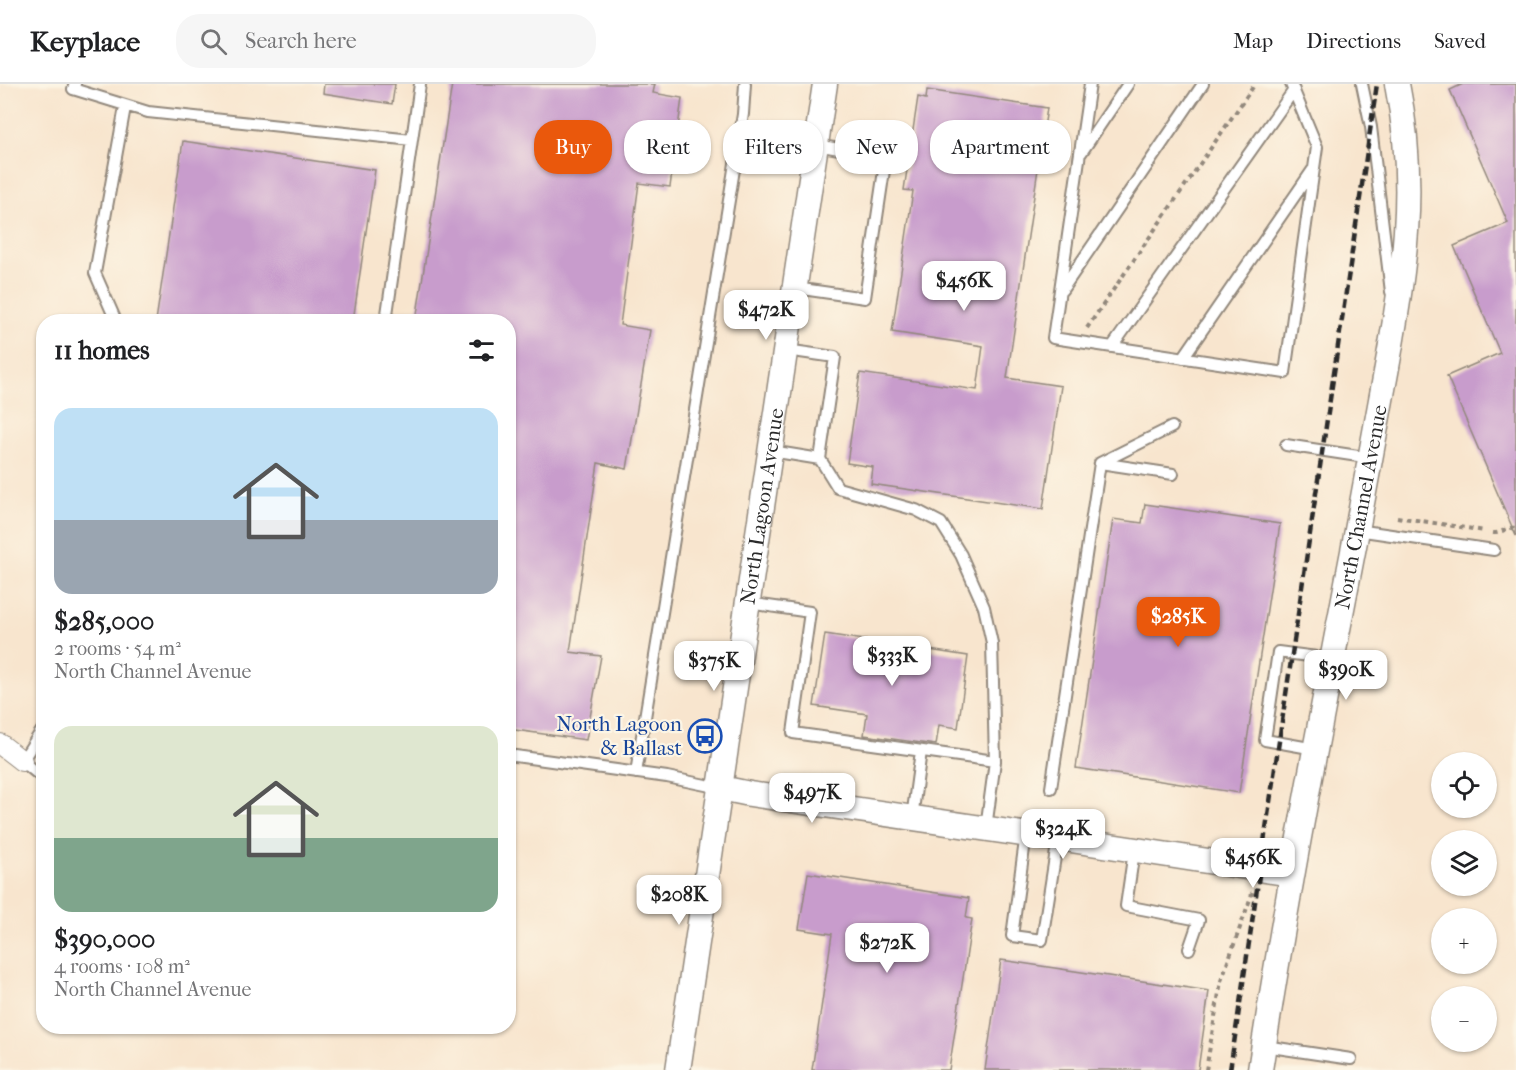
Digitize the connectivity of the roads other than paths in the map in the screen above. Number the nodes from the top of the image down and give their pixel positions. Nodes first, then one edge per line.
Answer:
1 (75, 84) edge
2 (420, 84) edge
3 (745, 84) edge
4 (825, 84) edge
5 (1090, 84) edge
6 (1128, 84) edge
7 (1203, 84) edge
8 (1362, 84) edge
9 (1396, 84) edge
10 (1293, 87) edge
11 (125, 107) junction
12 (820, 120) edge
13 (412, 140) junction
14 (823, 146) edge
15 (1079, 156) junction
16 (1315, 166) junction
17 (812, 174) edge
18 (795, 288) junction
19 (1060, 293) junction
20 (113, 314) edge
21 (387, 314) edge
22 (1395, 325) junction
23 (1112, 347) junction
24 (786, 350) junction
25 (1183, 358) junction
26 (1172, 427) dead end
27 (1286, 445) dead end
28 (771, 451) junction
29 (1371, 458) junction
30 (820, 459) junction
31 (1100, 463) junction
32 (1173, 474) dead end
33 (1357, 530) junction
34 (1494, 550) dead end
35 (748, 603) junction
36 (1332, 659) junction
37 (36, 739) edge
38 (0, 744) edge
39 (1316, 749) junction
40 (921, 751) junction
41 (516, 756) edge
42 (22, 761) junction
43 (995, 761) junction
44 (36, 772) edge
45 (636, 773) junction
46 (721, 788) junction
47 (1051, 788) dead end
48 (912, 818) junction
49 (986, 829) junction
50 (1026, 834) junction
51 (1058, 837) junction
52 (1134, 851) junction
53 (1292, 874) junction
54 (1190, 949) dead end
55 (1264, 1046) junction
56 (1351, 1059) dead end
57 (678, 1070) edge
58 (1260, 1070) edge

1 - 11 lane
2 - 13 lane
3 - 45 lane
4 - 12 street, North Lagoon Avenue
5 - 15 lane
6 - 15 lane
7 - 19 lane
8 - 22 lane
9 - 22 street, North Channel Avenue
10 - 16 lane
10 - 23 lane
11 - 13 lane
11 - 20 lane
13 - 21 lane
14 - 18 lane
15 - 19 lane
16 - 25 lane
16 - 25 lane
17 - 18 street, North Lagoon Avenue
18 - 24 street, North Lagoon Avenue
19 - 23 lane
22 - 29 street, North Channel Avenue
23 - 25 lane
24 - 28 street, North Lagoon Avenue
24 - 30 lane
26 - 31 lane
27 - 29 lane
28 - 30 lane
28 - 35 street, North Lagoon Avenue
29 - 33 street, North Channel Avenue
30 - 43 lane
31 - 32 lane
31 - 47 lane
33 - 34 lane
33 - 36 street, North Channel Avenue
35 - 40 lane
35 - 46 street, North Lagoon Avenue
36 - 39 street, North Channel Avenue
36 - 39 lane
37 - 42 lane
38 - 42 street
39 - 53 street, North Channel Avenue
40 - 43 lane
40 - 48 lane
41 - 45 lane
42 - 44 lane
43 - 49 lane
45 - 46 lane
46 - 48 street
46 - 57 street, North Lagoon Avenue
48 - 49 street
49 - 50 street
50 - 51 street
50 - 51 lane
51 - 52 street
52 - 53 street
52 - 54 lane
53 - 55 street, North Channel Avenue
55 - 56 lane
55 - 58 street, North Channel Avenue

